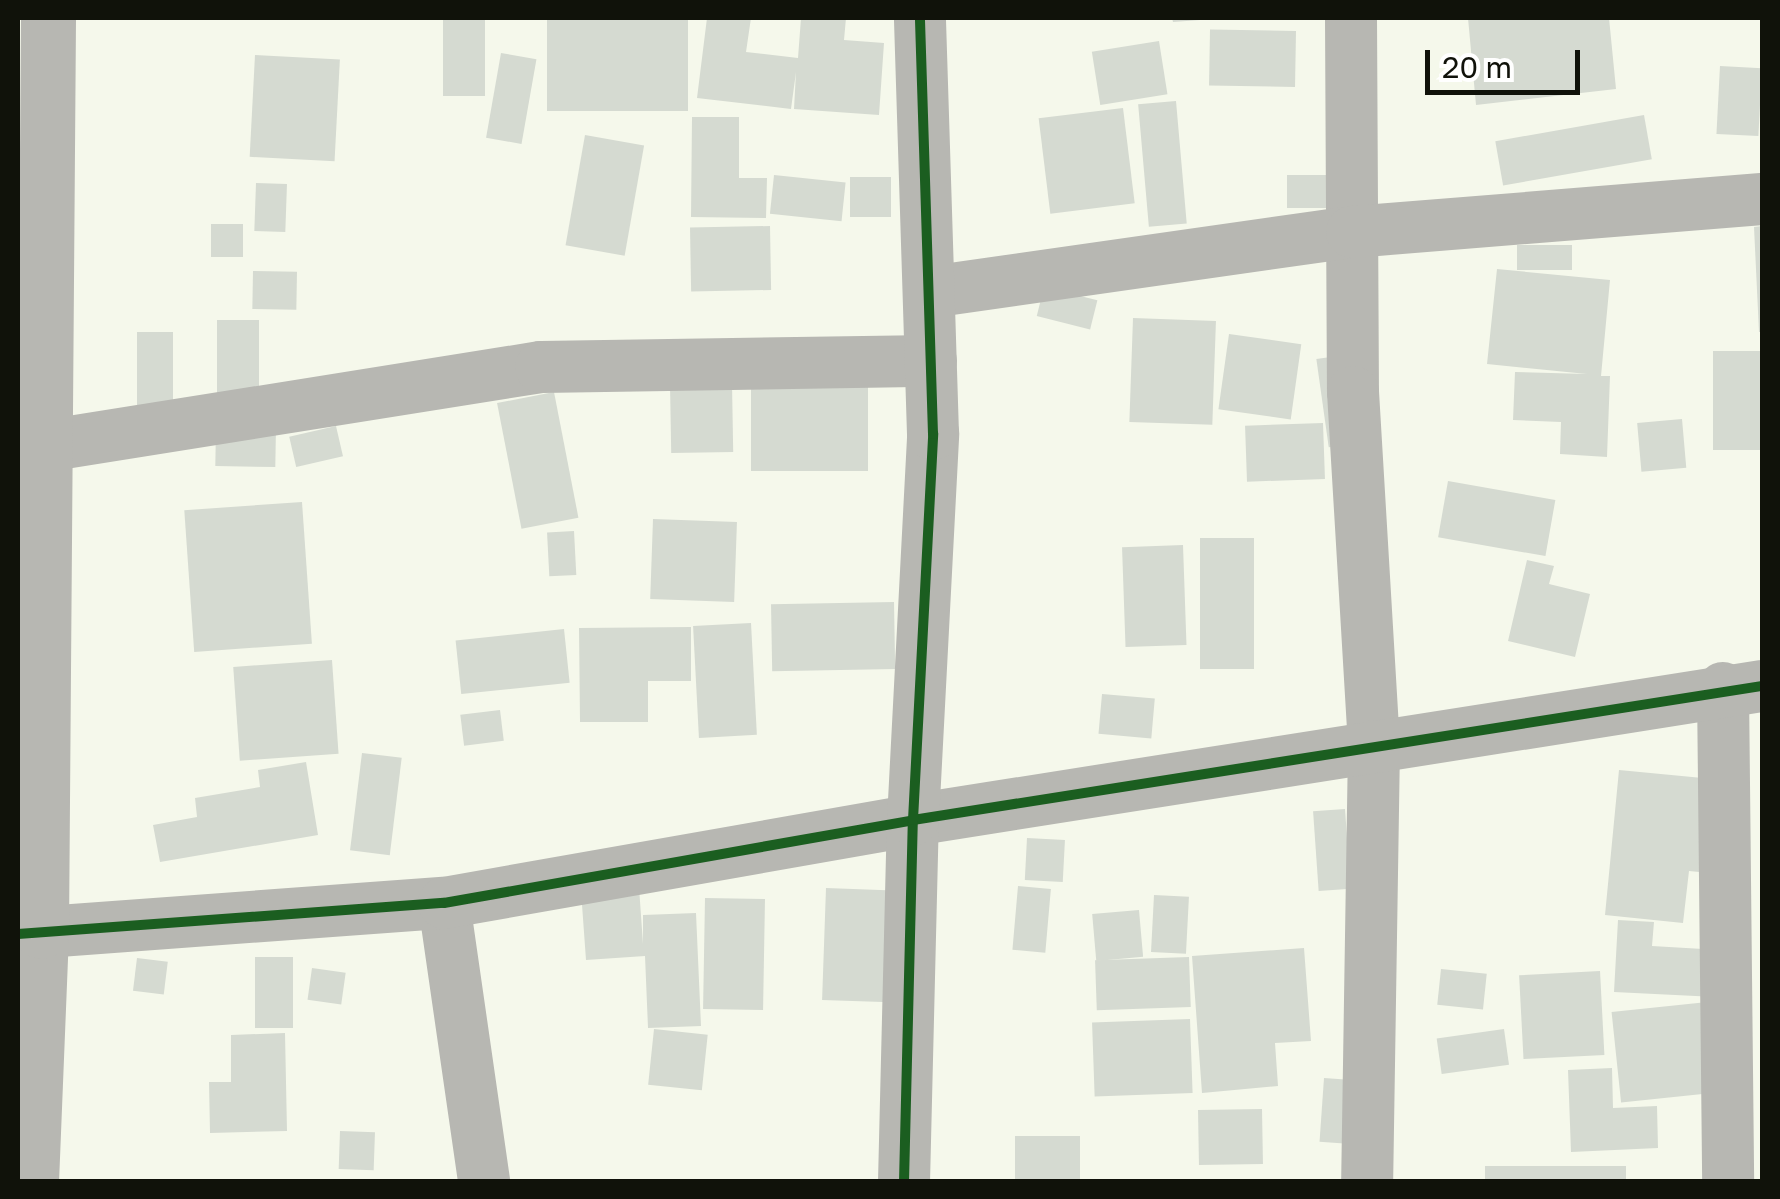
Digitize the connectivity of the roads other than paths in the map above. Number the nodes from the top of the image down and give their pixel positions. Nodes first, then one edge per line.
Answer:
1 (48, 18) edge
2 (920, 18) edge
3 (1351, 18) edge
4 (32, 130) edge
5 (1762, 199) edge
6 (1352, 232) junction
7 (930, 292) junction
8 (931, 361) junction
9 (45, 446) junction
10 (1743, 687) edge
11 (1374, 746) junction
12 (912, 820) junction
13 (444, 903) junction
14 (29, 932) edge
15 (31, 1182) edge
16 (484, 1182) edge
17 (904, 1182) edge
18 (1367, 1182) edge
19 (1728, 1182) edge

1 - 4 street
2 - 7 street
3 - 6 street
4 - 9 street
5 - 6 street
6 - 7 street
6 - 11 street
7 - 8 street
8 - 9 street
8 - 12 street
9 - 14 street
10 - 11 street
10 - 19 street
11 - 12 street
11 - 18 street
12 - 13 street
12 - 17 street
13 - 14 street
13 - 16 street
14 - 15 street

